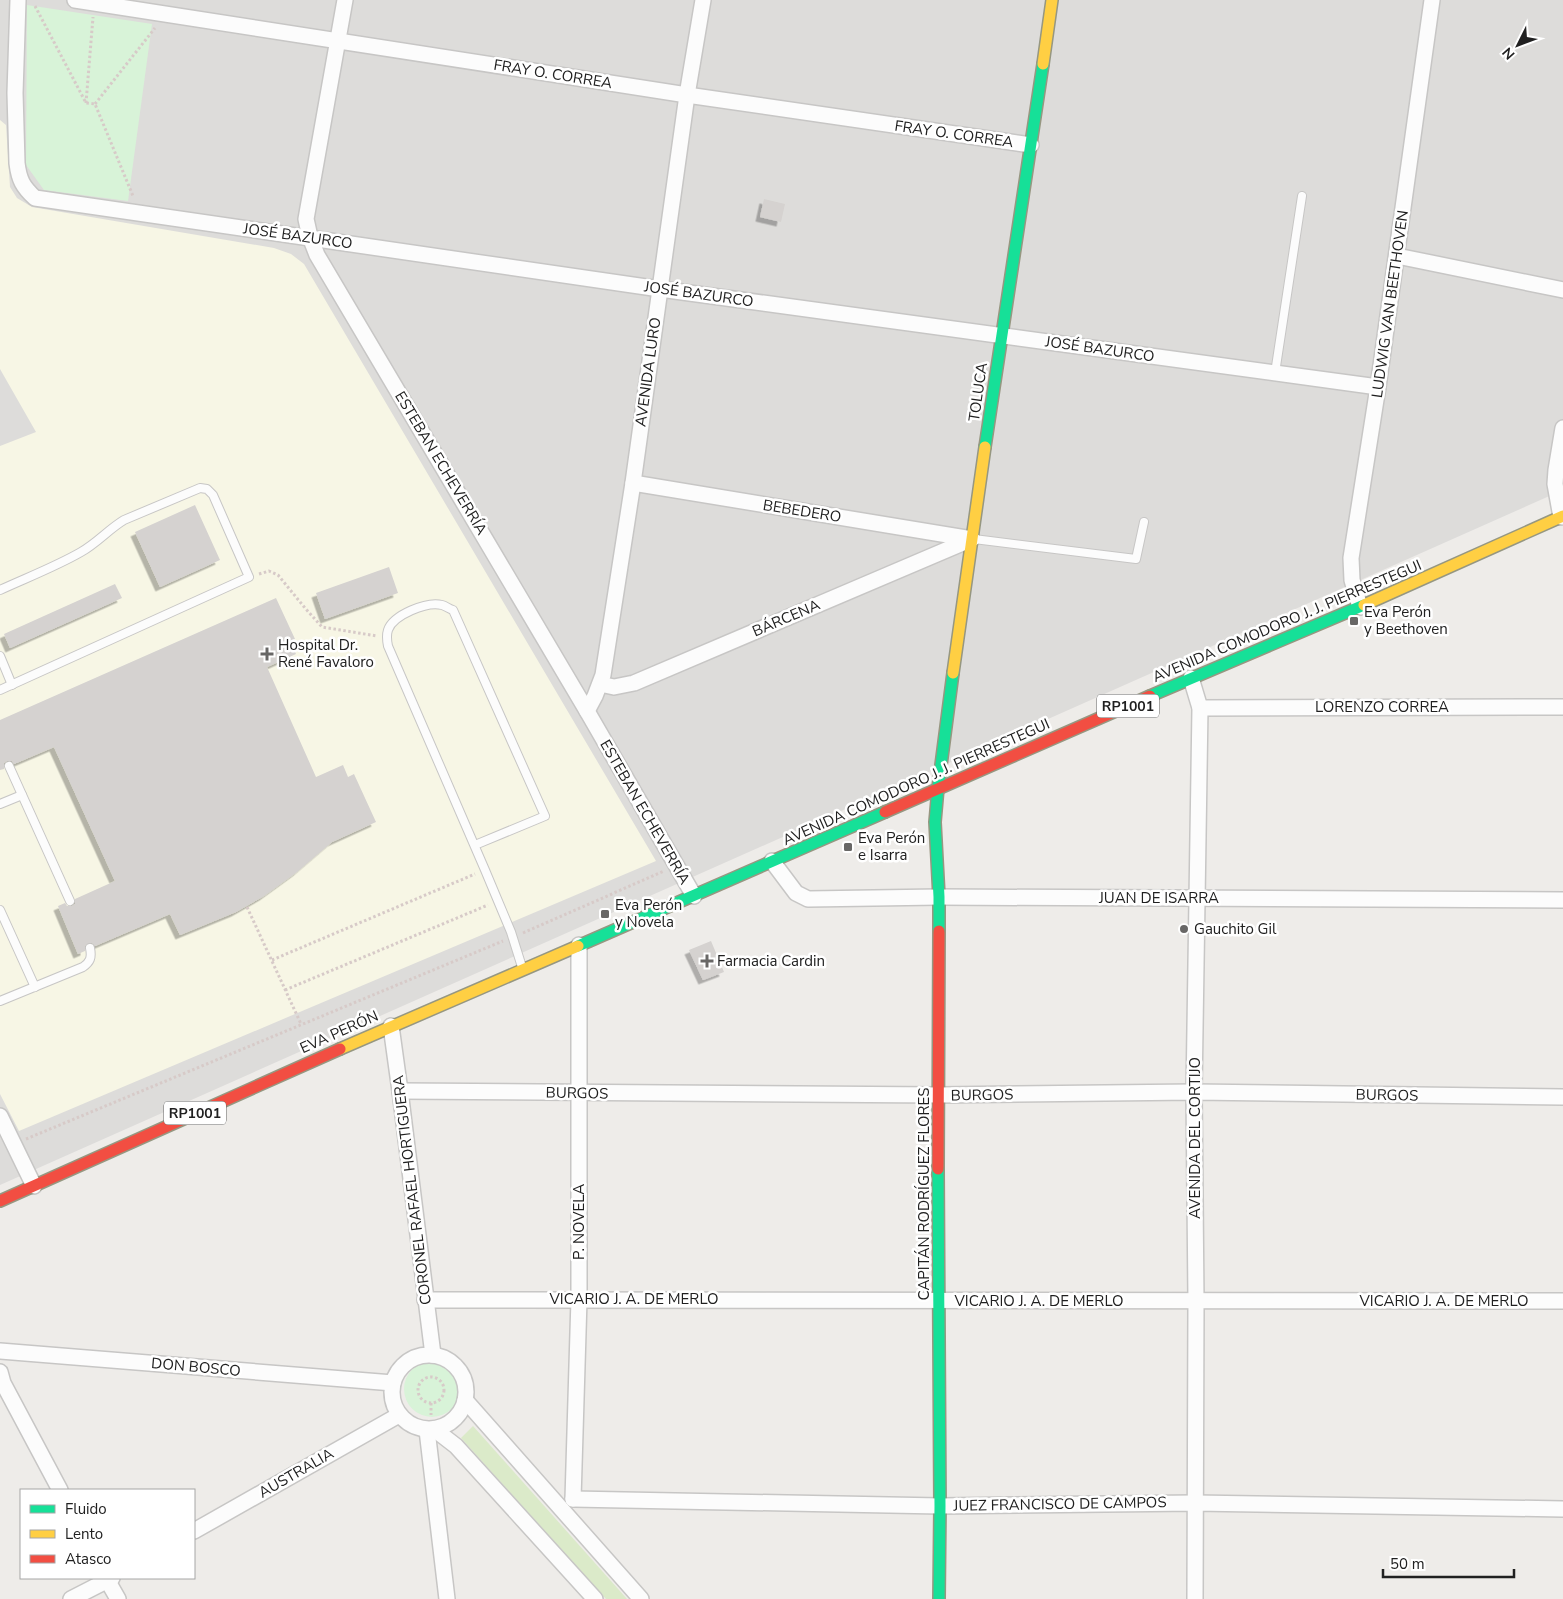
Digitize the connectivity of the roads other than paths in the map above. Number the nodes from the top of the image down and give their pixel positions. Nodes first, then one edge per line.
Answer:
1 (18, 0) edge
2 (75, 0) edge
3 (344, 0) edge
4 (703, 0) edge
5 (1052, 0) edge
6 (1432, 0) edge
7 (338, 41) junction
8 (15, 93) junction
9 (687, 94) junction
10 (0, 99) edge
11 (1031, 145) junction
12 (1302, 196) dead end
13 (310, 237) junction
14 (1397, 256) junction
15 (660, 289) junction
16 (1563, 290) edge
17 (1001, 336) junction
18 (1275, 373) junction
19 (1378, 388) junction
20 (1563, 428) edge
21 (633, 483) junction
22 (1562, 516) edge
23 (1144, 522) dead end
24 (972, 538) junction
25 (0, 590) edge
26 (1360, 607) junction
27 (0, 656) edge
28 (1191, 678) junction
29 (600, 684) junction
30 (12, 685) junction
31 (0, 690) edge
32 (1563, 707) edge
33 (1200, 708) junction
34 (587, 711) junction
35 (9, 766) dead end
36 (938, 788) junction
37 (22, 795) junction
38 (0, 804) edge
39 (475, 845) junction
40 (772, 861) junction
41 (694, 896) junction
42 (940, 897) junction
43 (1198, 899) junction
44 (1563, 900) edge
45 (70, 901) dead end
46 (0, 910) edge
47 (579, 945) junction
48 (90, 948) dead end
49 (523, 969) junction
50 (36, 987) junction
51 (0, 1001) edge
52 (391, 1026) junction
53 (400, 1091) junction
54 (1194, 1092) junction
55 (578, 1093) junction
56 (940, 1095) junction
57 (1563, 1097) edge
58 (0, 1116) edge
59 (34, 1186) junction
60 (0, 1202) edge
61 (579, 1299) junction
62 (425, 1300) junction
63 (938, 1301) junction
64 (1196, 1301) junction
65 (1563, 1301) edge
66 (0, 1351) edge
67 (433, 1355) junction
68 (0, 1372) edge
69 (393, 1383) junction
70 (465, 1400) junction
71 (399, 1415) junction
72 (430, 1429) junction
73 (59, 1489) edge
74 (573, 1498) junction
75 (1195, 1503) junction
76 (940, 1506) junction
77 (1563, 1509) edge
78 (563, 1511) junction
79 (195, 1530) edge
80 (109, 1579) edge
81 (71, 1599) edge
82 (118, 1599) edge
83 (447, 1599) edge
84 (595, 1599) edge
85 (642, 1599) edge
86 (938, 1599) edge
87 (1194, 1599) edge

1 - 8 street
2 - 7 street, FRAY O. CORREA
3 - 7 street, ESTEBAN ECHEVERRÍA
4 - 9 street, AVENIDA LURO
5 - 11 main road, TOLUCA
6 - 14 street, LUDWIG VAN BEETHOVEN
7 - 9 street, FRAY O. CORREA
7 - 13 street, ESTEBAN ECHEVERRÍA
8 - 10 street
8 - 13 street, JOSÉ BAZURCO
9 - 11 street, FRAY O. CORREA
9 - 15 street, AVENIDA LURO
11 - 17 main road, TOLUCA
12 - 18 lane
13 - 15 street, JOSÉ BAZURCO
13 - 34 street, ESTEBAN ECHEVERRÍA
14 - 16 street
14 - 19 street, LUDWIG VAN BEETHOVEN
15 - 17 street, JOSÉ BAZURCO
15 - 21 street, AVENIDA LURO
17 - 18 street, JOSÉ BAZURCO
17 - 24 main road, TOLUCA
18 - 19 street, JOSÉ BAZURCO
19 - 26 street, LUDWIG VAN BEETHOVEN
20 - 22 street
21 - 24 street, BEBEDERO
21 - 29 street, AVENIDA LURO
22 - 26 main road, AVENIDA COMODORO J. J. PIERRESTEGUI / RP1001
23 - 24 lane
24 - 29 street, BÁRCENA
24 - 36 main road, TOLUCA
25 - 30 lane
26 - 28 main road, AVENIDA COMODORO J. J. PIERRESTEGUI / RP1001
27 - 30 lane
28 - 33 street, AVENIDA DEL CORTIJO
28 - 36 main road, AVENIDA COMODORO J. J. PIERRESTEGUI / RP1001
29 - 34 street, AVENIDA LURO
30 - 31 lane
32 - 33 street, LORENZO CORREA
33 - 43 street, AVENIDA DEL CORTIJO
34 - 41 street, ESTEBAN ECHEVERRÍA
35 - 37 lane
36 - 40 main road, AVENIDA COMODORO J. J. PIERRESTEGUI / RP1001
36 - 42 main road, CAPITÁN RODRÍGUEZ FLORES
37 - 38 lane
37 - 45 lane
39 - 39 lane
39 - 49 lane
40 - 41 main road, AVENIDA COMODORO J. J. PIERRESTEGUI / RP1001
40 - 42 street, JUAN DE ISARRA
41 - 47 main road, EVA PERÓN / RP1001
42 - 43 street, JUAN DE ISARRA
42 - 56 main road, CAPITÁN RODRÍGUEZ FLORES
43 - 44 street, JUAN DE ISARRA
43 - 54 street, AVENIDA DEL CORTIJO
46 - 50 lane
47 - 49 main road, EVA PERÓN / RP1001
47 - 55 street, P. NOVELA
48 - 50 lane
49 - 52 main road, EVA PERÓN / RP1001
50 - 51 lane
52 - 53 street, CORONEL RAFAEL HORTIGUERA
52 - 59 main road, EVA PERÓN / RP1001
53 - 55 street, BURGOS
53 - 62 street, CORONEL RAFAEL HORTIGUERA
54 - 56 street, BURGOS
54 - 57 street, BURGOS
54 - 64 street, AVENIDA DEL CORTIJO
55 - 56 street, BURGOS
55 - 61 street, P. NOVELA
56 - 63 main road, CAPITÁN RODRÍGUEZ FLORES
58 - 59 street
59 - 60 main road, EVA PERÓN / RP1001
61 - 62 street, VICARIO J. A. DE MERLO
61 - 63 street, VICARIO J. A. DE MERLO
61 - 74 street, P. NOVELA
62 - 67 street, CORONEL RAFAEL HORTIGUERA
63 - 64 street, VICARIO J. A. DE MERLO
63 - 76 main road, CAPITÁN RODRÍGUEZ FLORES
64 - 65 street, VICARIO J. A. DE MERLO
64 - 75 street, AVENIDA DEL CORTIJO
66 - 69 street, DON BOSCO
67 - 69 street
67 - 70 street
68 - 73 street
69 - 71 street
70 - 72 street
70 - 78 street
71 - 72 street
71 - 79 street, AUSTRALIA
72 - 83 street
72 - 84 street
74 - 76 street, JUEZ FRANCISCO DE CAMPOS
74 - 78 street
75 - 76 street, JUEZ FRANCISCO DE CAMPOS
75 - 77 street, JUEZ FRANCISCO DE CAMPOS
75 - 87 street, AVENIDA DEL CORTIJO
76 - 86 main road, CAPITÁN RODRÍGUEZ FLORES
78 - 85 street
80 - 81 street
80 - 82 street

